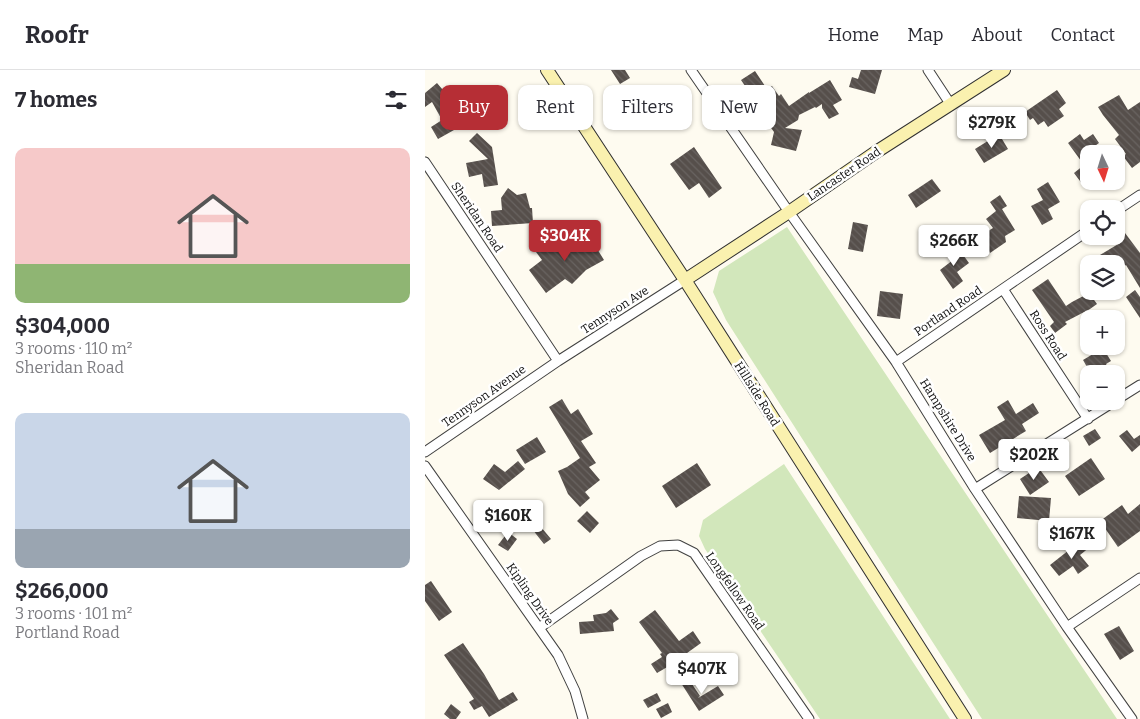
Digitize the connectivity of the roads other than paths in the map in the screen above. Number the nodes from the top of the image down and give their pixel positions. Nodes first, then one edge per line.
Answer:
1 (547, 70) edge
2 (691, 70) edge
3 (928, 70) edge
4 (1004, 70) edge
5 (951, 105) junction
6 (425, 162) edge
7 (1140, 195) edge
8 (1125, 205) edge
9 (789, 212) junction
10 (1080, 236) edge
11 (685, 280) junction
12 (1003, 289) junction
13 (558, 361) junction
14 (897, 362) junction
15 (1140, 385) edge
16 (1125, 395) edge
17 (1102, 410) edge
18 (1088, 419) junction
19 (425, 452) edge
20 (425, 466) edge
21 (975, 489) junction
22 (1140, 578) edge
23 (1067, 627) junction
24 (539, 628) junction
25 (583, 719) edge
26 (809, 719) edge
27 (965, 719) edge
28 (1131, 719) edge

1 - 11 main road, Hillside Road
2 - 9 street, Hampshire Drive
3 - 5 street
4 - 5 main road, Lancaster Road
5 - 9 main road, Lancaster Road
6 - 13 street, Sheridan Road
7 - 8 street
9 - 11 main road, Lancaster Road
9 - 14 street, Hampshire Drive
10 - 12 street, Portland Road
11 - 13 street, Tennyson Ave
11 - 27 main road, Hillside Road
12 - 14 street, Portland Road
12 - 18 street, Ross Road
13 - 19 street, Tennyson Avenue
14 - 21 street, Hampshire Drive
15 - 16 street
17 - 18 street
18 - 21 street
20 - 24 street, Kipling Drive
21 - 23 street, Hampshire Drive
22 - 23 street
23 - 28 street, Hampshire Drive
24 - 25 street, Kipling Drive
24 - 26 street, Longfellow Road

